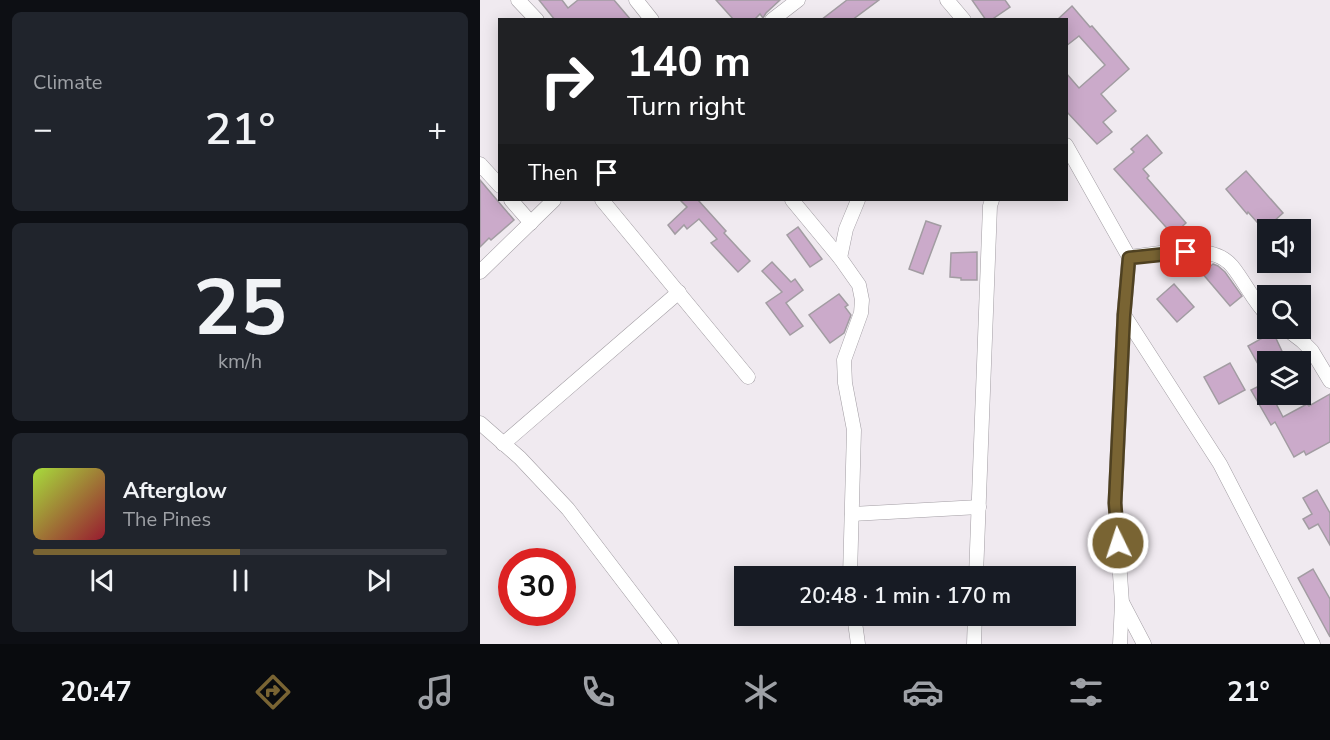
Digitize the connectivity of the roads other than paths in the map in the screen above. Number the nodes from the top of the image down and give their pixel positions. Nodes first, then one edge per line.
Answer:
1 (518, 0) edge
2 (636, 0) edge
3 (798, 0) edge
4 (947, 0) edge
5 (535, 18) edge
6 (650, 18) edge
7 (775, 18) edge
8 (962, 18) edge
9 (1068, 149) edge
10 (480, 164) edge
11 (498, 184) edge
12 (512, 201) edge
13 (553, 201) edge
14 (603, 201) edge
15 (793, 201) edge
16 (858, 201) edge
17 (992, 201) edge
18 (531, 223) junction
19 (840, 258) junction
20 (1129, 258) junction
21 (480, 273) edge
22 (679, 292) junction
23 (1257, 304) edge
24 (1124, 315) junction
25 (1298, 339) edge
26 (748, 377) dead end
27 (1330, 381) edge
28 (480, 423) edge
29 (503, 444) junction
30 (979, 507) junction
31 (852, 514) junction
32 (850, 566) edge
33 (976, 566) edge
34 (1122, 603) junction
35 (856, 626) edge
36 (975, 626) edge
37 (671, 644) edge
38 (858, 644) edge
39 (974, 644) edge
40 (1120, 644) edge
41 (1144, 644) edge
42 (1313, 644) edge

1 - 5 street
2 - 6 street
3 - 7 street
4 - 8 street
9 - 20 street
10 - 11 street
12 - 18 street
13 - 18 street
14 - 22 street
15 - 19 street
16 - 19 street
17 - 30 street
18 - 21 street
19 - 31 street
20 - 23 street
20 - 24 street
22 - 26 street
22 - 29 street
24 - 34 street
24 - 42 street
25 - 27 street
28 - 29 street
29 - 37 street
30 - 31 street
30 - 33 street
31 - 32 street
34 - 40 street
34 - 41 street
35 - 38 street
36 - 39 street

